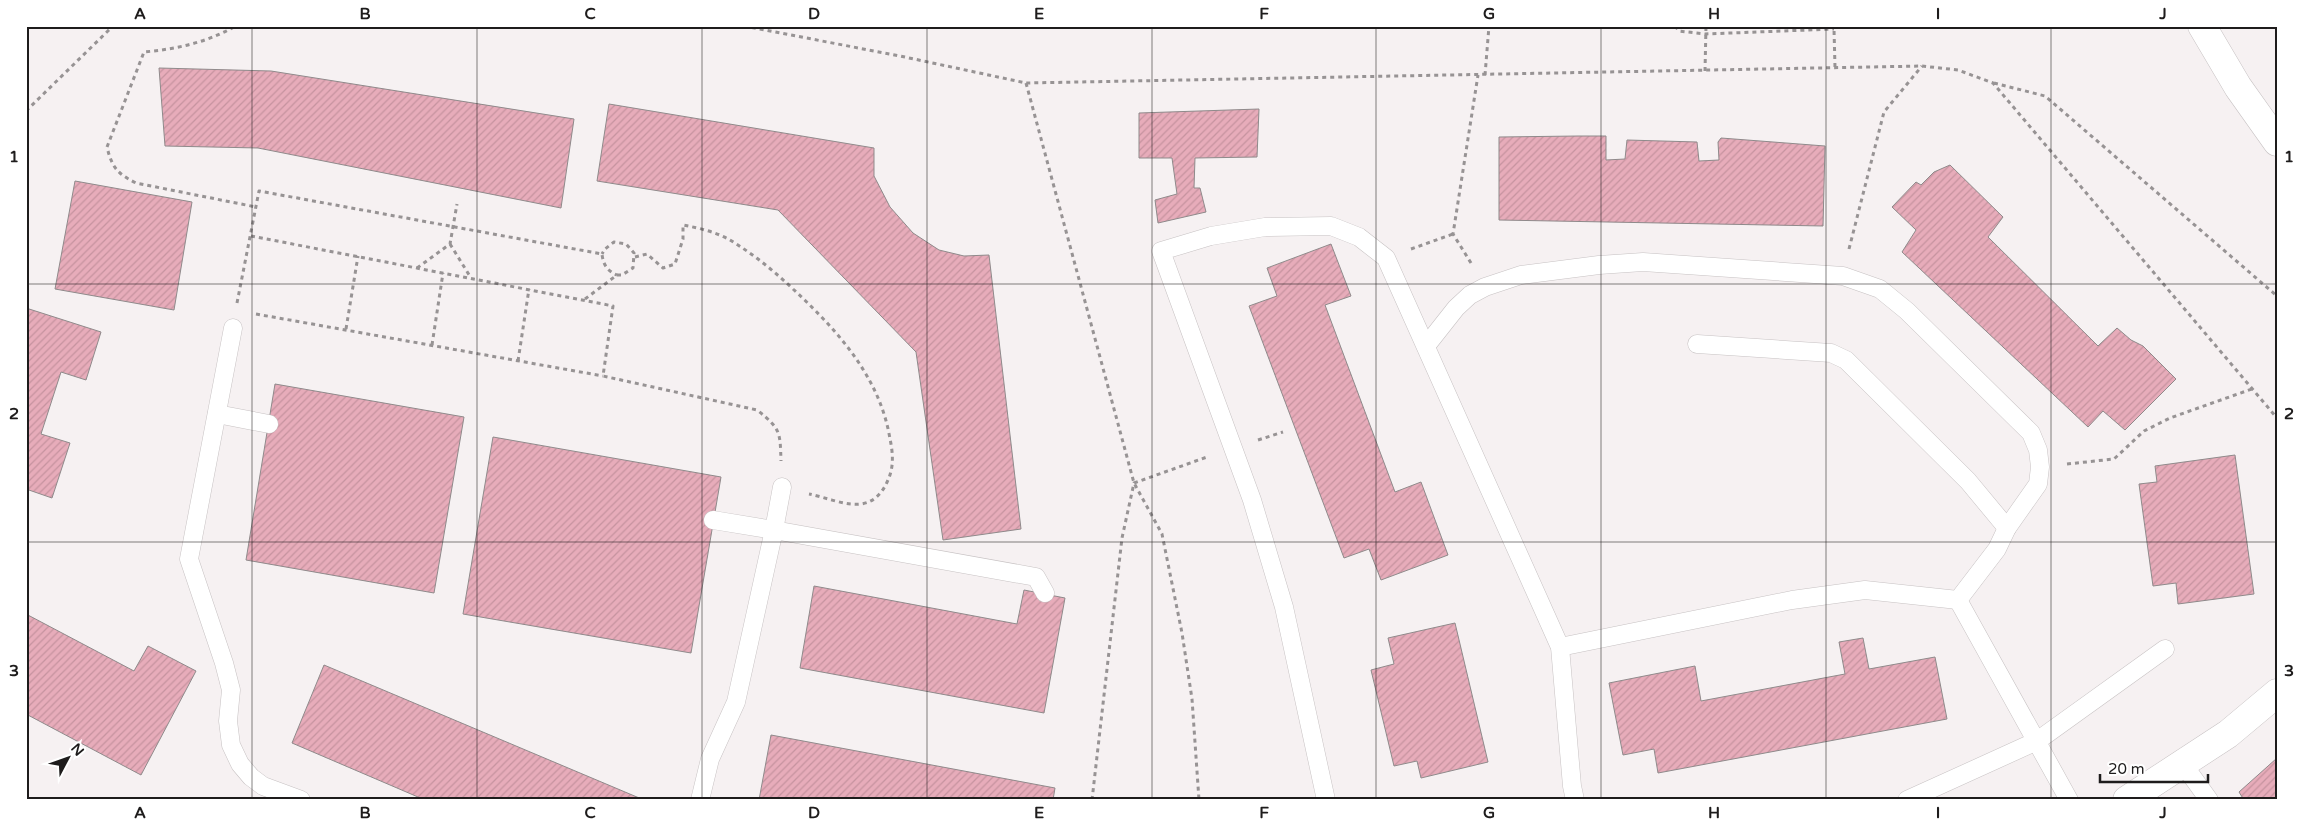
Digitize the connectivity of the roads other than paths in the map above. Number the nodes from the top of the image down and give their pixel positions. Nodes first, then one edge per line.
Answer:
1 (2202, 26) edge
2 (2277, 142) edge
3 (233, 328) road end
4 (1697, 344) dead end
5 (1426, 346) junction
6 (217, 414) junction
7 (269, 424) dead end
8 (782, 487) road end
9 (714, 520) dead end
10 (2007, 528) junction
11 (774, 530) junction
12 (1045, 593) dead end
13 (1958, 600) junction
14 (1560, 647) junction
15 (2165, 649) dead end
16 (2277, 693) edge
17 (2037, 741) junction
18 (2183, 764) junction
19 (301, 800) edge
20 (700, 800) edge
21 (1326, 800) edge
22 (1575, 800) edge
23 (1907, 800) edge
24 (2069, 800) edge
25 (2127, 800) edge
26 (2209, 800) edge

1 - 2 street
3 - 6 lane
4 - 10 lane
5 - 10 lane
5 - 14 lane
5 - 21 lane
6 - 7 lane
6 - 19 lane
8 - 11 lane
9 - 11 lane
10 - 13 lane
11 - 12 lane
11 - 20 lane
13 - 14 lane
13 - 17 lane
14 - 22 lane
15 - 17 lane
16 - 18 street
17 - 23 lane
17 - 24 lane
18 - 25 street
18 - 26 lane

